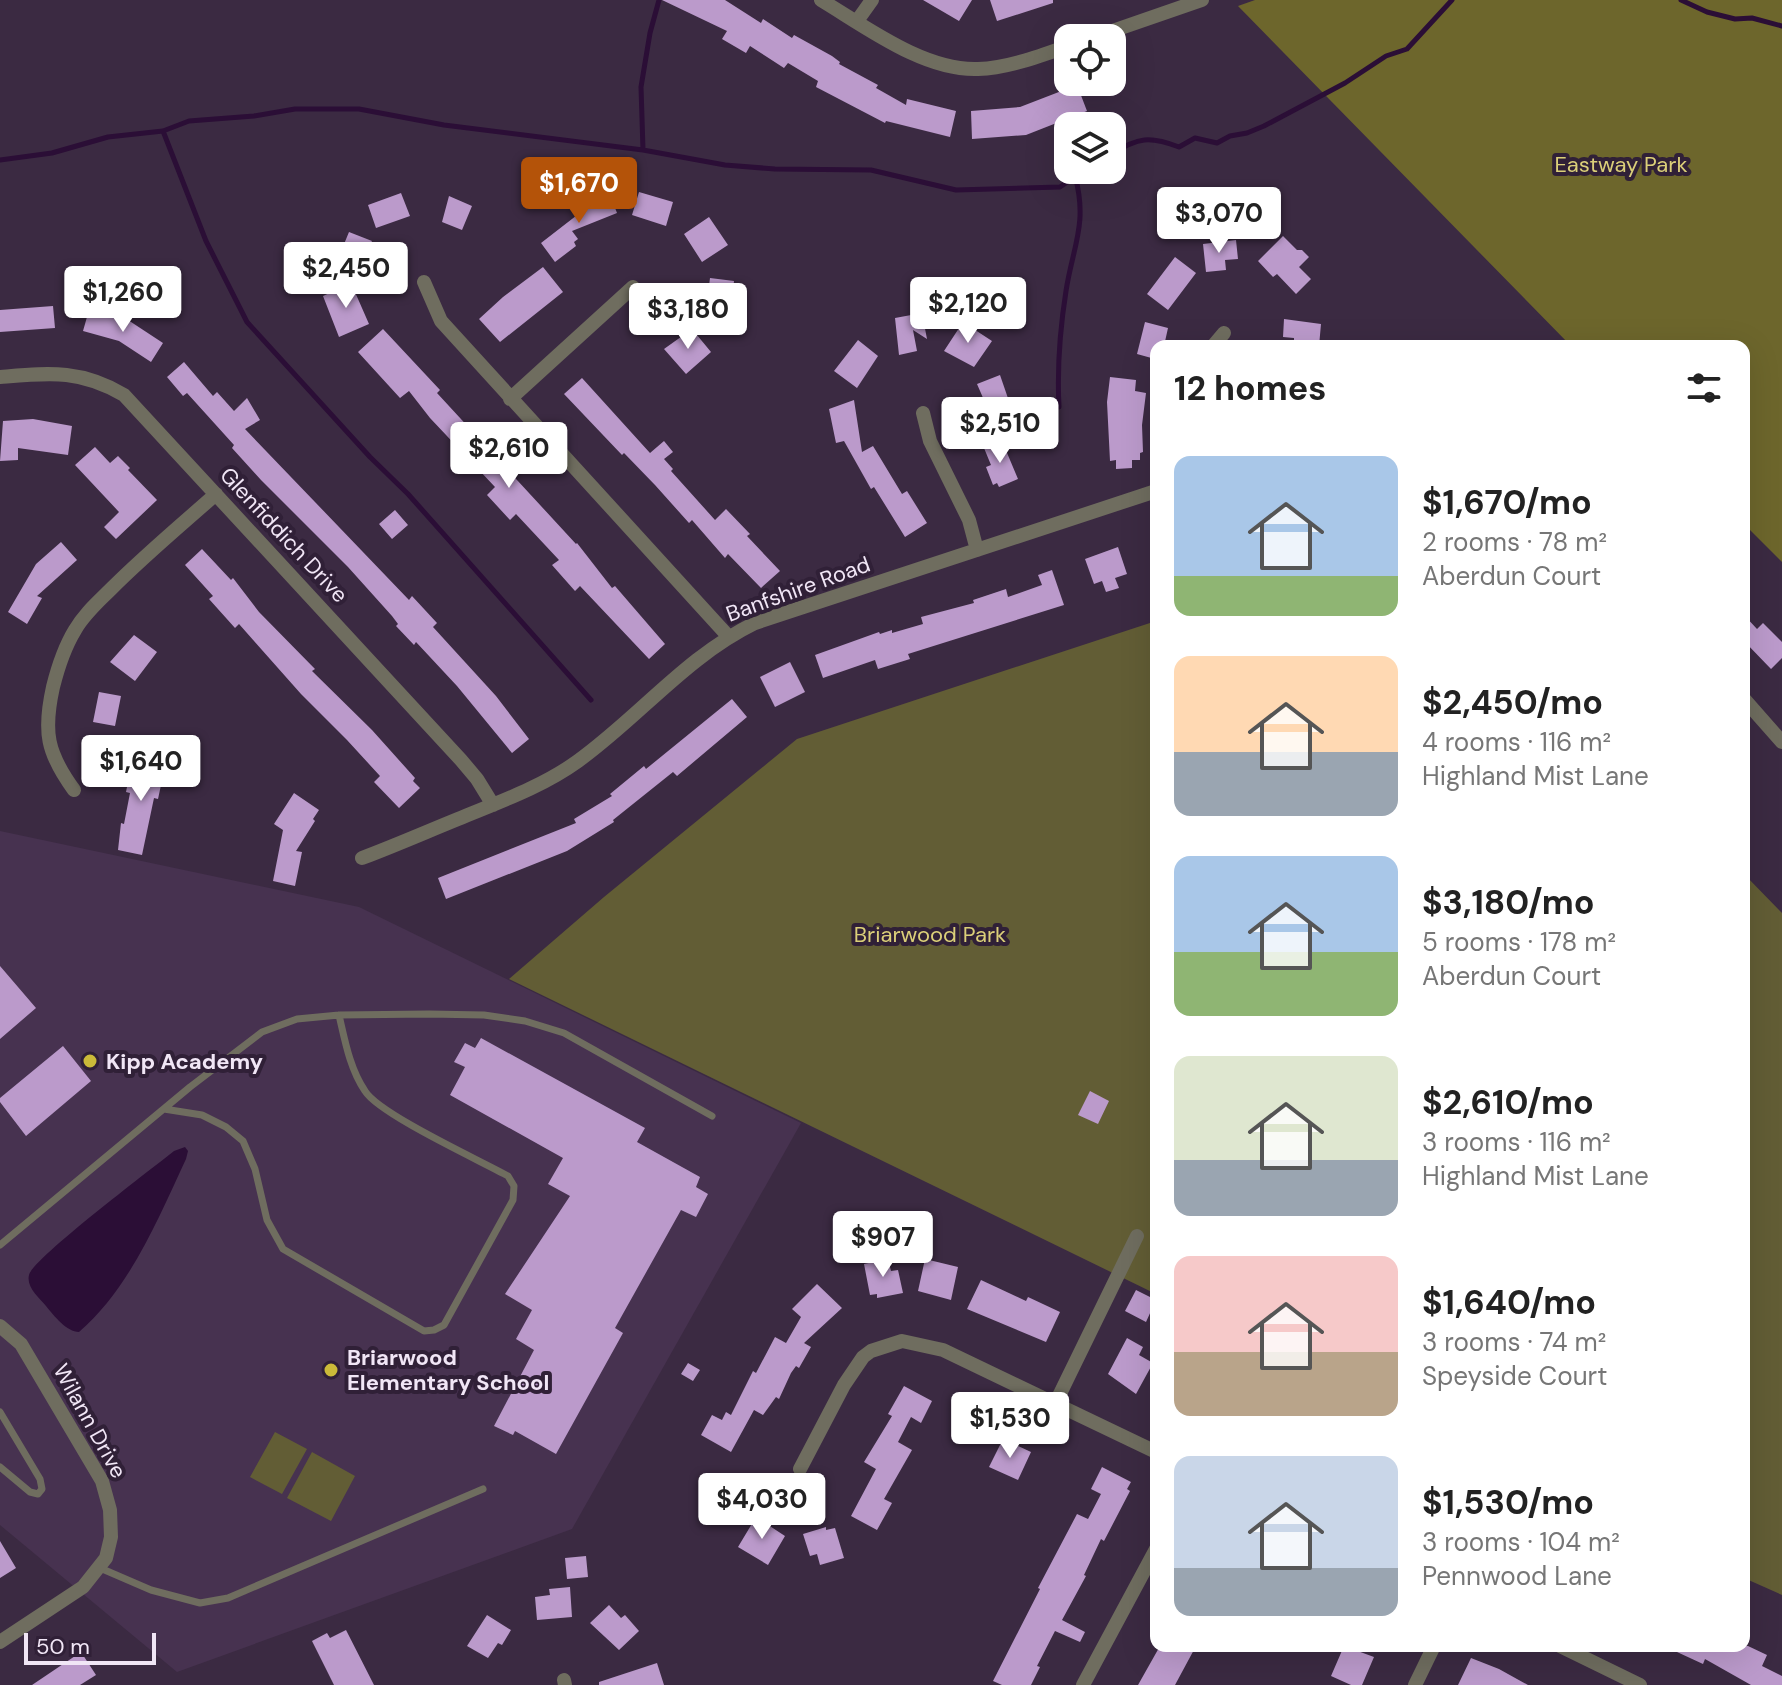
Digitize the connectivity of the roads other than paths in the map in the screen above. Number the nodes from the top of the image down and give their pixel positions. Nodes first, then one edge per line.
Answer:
1 (821, 0) edge
2 (872, 0) edge
3 (1202, 0) edge
4 (857, 21) junction
5 (1126, 26) edge
6 (1054, 50) edge
7 (424, 282) dead end
8 (633, 287) dead end
9 (1224, 333) dead end
10 (1218, 340) edge
11 (0, 377) edge
12 (510, 399) junction
13 (923, 413) dead end
14 (1150, 493) edge
15 (216, 494) junction
16 (977, 550) junction
17 (728, 636) junction
18 (1750, 706) edge
19 (1782, 742) edge
20 (74, 790) dead end
21 (493, 805) junction
22 (362, 858) dead end
23 (339, 1015) junction
24 (164, 1109) junction
25 (712, 1116) dead end
26 (1137, 1236) dead end
27 (0, 1245) edge
28 (0, 1326) edge
29 (1055, 1404) junction
30 (0, 1412) edge
31 (1150, 1449) edge
32 (0, 1467) edge
33 (800, 1469) dead end
34 (483, 1489) dead end
35 (1150, 1560) edge
36 (100, 1568) junction
37 (0, 1642) edge
38 (1431, 1652) edge
39 (1572, 1652) edge
40 (1083, 1685) edge
41 (1415, 1685) edge
42 (1640, 1685) edge

1 - 4 street
2 - 4 street
3 - 5 street
4 - 6 street
7 - 12 street
8 - 12 street
9 - 10 street
11 - 15 street, Glenfiddich Drive
12 - 17 street
13 - 16 street
14 - 16 street, Banfshire Road
15 - 20 street
15 - 21 street, Glenfiddich Drive
16 - 17 street, Banfshire Road
17 - 21 street, Banfshire Road
18 - 19 street
21 - 22 street, Banfshire Road
23 - 24 lane
23 - 24 lane
23 - 25 lane
24 - 27 lane
26 - 29 street
28 - 36 street, Wilann Drive
29 - 31 street
29 - 33 street
30 - 32 lane
34 - 36 lane
35 - 40 street
36 - 37 street, Wilann Drive
38 - 41 street
39 - 42 street

